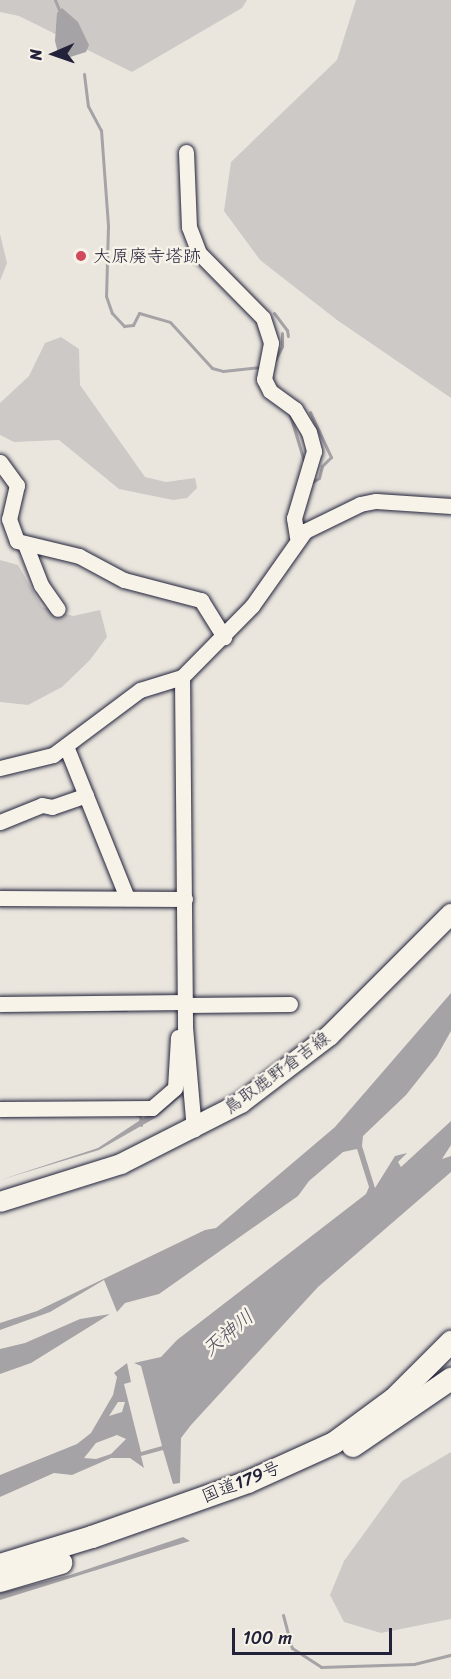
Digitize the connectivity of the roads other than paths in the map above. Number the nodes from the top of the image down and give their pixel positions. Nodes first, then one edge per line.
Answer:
1 (186, 152) dead end
2 (0, 462) edge
3 (451, 506) edge
4 (297, 537) junction
5 (25, 544) junction
6 (58, 609) dead end
7 (224, 637) junction
8 (182, 677) junction
9 (66, 747) junction
10 (0, 768) edge
11 (86, 795) junction
12 (0, 822) edge
13 (0, 898) edge
14 (127, 898) junction
15 (185, 899) junction
16 (451, 914) edge
17 (0, 1004) edge
18 (186, 1004) junction
19 (290, 1004) dead end
20 (185, 1027) junction
21 (0, 1109) edge
22 (194, 1130) junction
23 (0, 1202) edge
24 (451, 1342) edge
25 (451, 1379) edge
26 (0, 1565) edge
27 (0, 1581) edge

1 - 4 street
2 - 5 street
3 - 4 street
4 - 7 street
5 - 6 street
5 - 7 street
7 - 8 street
8 - 9 street
8 - 15 street
9 - 10 street
9 - 11 street
11 - 12 street
11 - 14 street
13 - 14 street
14 - 15 street
15 - 18 street
16 - 22 main road, 鳥取鹿野倉吉線
17 - 18 street
18 - 19 street
18 - 20 street
20 - 21 street
20 - 22 street
22 - 23 main road, 鳥取鹿野倉吉線
24 - 26 highway, 国道179号
25 - 27 highway, 国道179号

